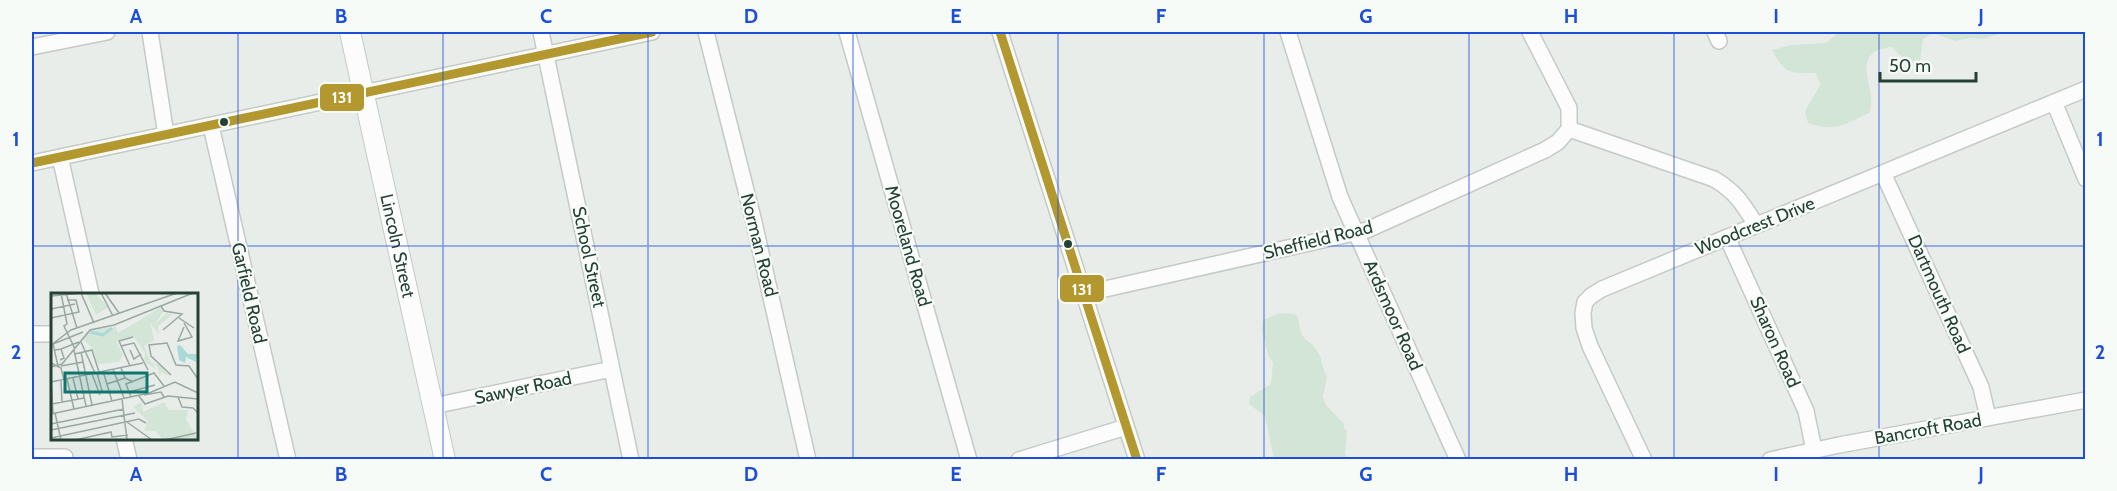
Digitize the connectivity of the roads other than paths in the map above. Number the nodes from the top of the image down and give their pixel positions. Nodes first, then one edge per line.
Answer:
1 (106, 32) edge
2 (150, 32) edge
3 (350, 32) edge
4 (541, 32) edge
5 (652, 32) edge
6 (706, 32) edge
7 (847, 32) edge
8 (1000, 32) edge
9 (1288, 32) edge
10 (1530, 32) edge
11 (32, 47) edge
12 (546, 55) junction
13 (2085, 89) edge
14 (364, 94) junction
15 (2054, 102) junction
16 (211, 126) junction
17 (1569, 129) junction
18 (166, 135) junction
19 (60, 157) junction
20 (32, 163) edge
21 (1883, 173) junction
22 (2085, 179) edge
23 (1756, 225) junction
24 (1356, 233) junction
25 (1727, 237) junction
26 (91, 293) edge
27 (1083, 294) junction
28 (32, 334) edge
29 (51, 334) edge
30 (612, 369) junction
31 (2085, 400) edge
32 (433, 406) junction
33 (1988, 418) junction
34 (1126, 427) junction
35 (124, 440) edge
36 (1814, 450) junction
37 (32, 457) edge
38 (65, 457) dead end
39 (129, 459) edge
40 (288, 459) edge
41 (445, 459) edge
42 (631, 459) edge
43 (808, 459) edge
44 (969, 459) edge
45 (1019, 459) edge
46 (1137, 459) edge
47 (1458, 459) edge
48 (1644, 459) edge
49 (1770, 459) edge

1 - 11 street
2 - 18 street
3 - 14 street, Lincoln Street
4 - 12 street, School Street
5 - 12 street
6 - 43 street, Norman Road
7 - 44 street, Mooreland Road
8 - 27 street
9 - 24 street, Ardsmoor Road
10 - 17 street
12 - 14 street
12 - 30 street, School Street
13 - 15 street, Woodcrest Drive
14 - 16 street
14 - 32 street, Lincoln Street
15 - 21 street, Woodcrest Drive
15 - 22 street
16 - 18 street
16 - 40 street, Garfield Road
17 - 23 street
17 - 24 street, Sheffield Road
18 - 19 street
19 - 20 street
19 - 26 street
21 - 23 street, Woodcrest Drive
21 - 33 street, Dartmouth Road
23 - 25 street, Woodcrest Drive
24 - 27 street, Sheffield Road
24 - 47 street, Ardsmoor Road
25 - 36 street, Sharon Road
25 - 48 street, Woodcrest Drive
27 - 34 street
28 - 29 street
30 - 32 street, Sawyer Road
30 - 42 street, School Street
31 - 33 street, Bancroft Road
32 - 41 street, Lincoln Street
33 - 36 street, Bancroft Road
34 - 45 street
34 - 46 street
35 - 39 street
36 - 49 street, Bancroft Road
37 - 38 street

